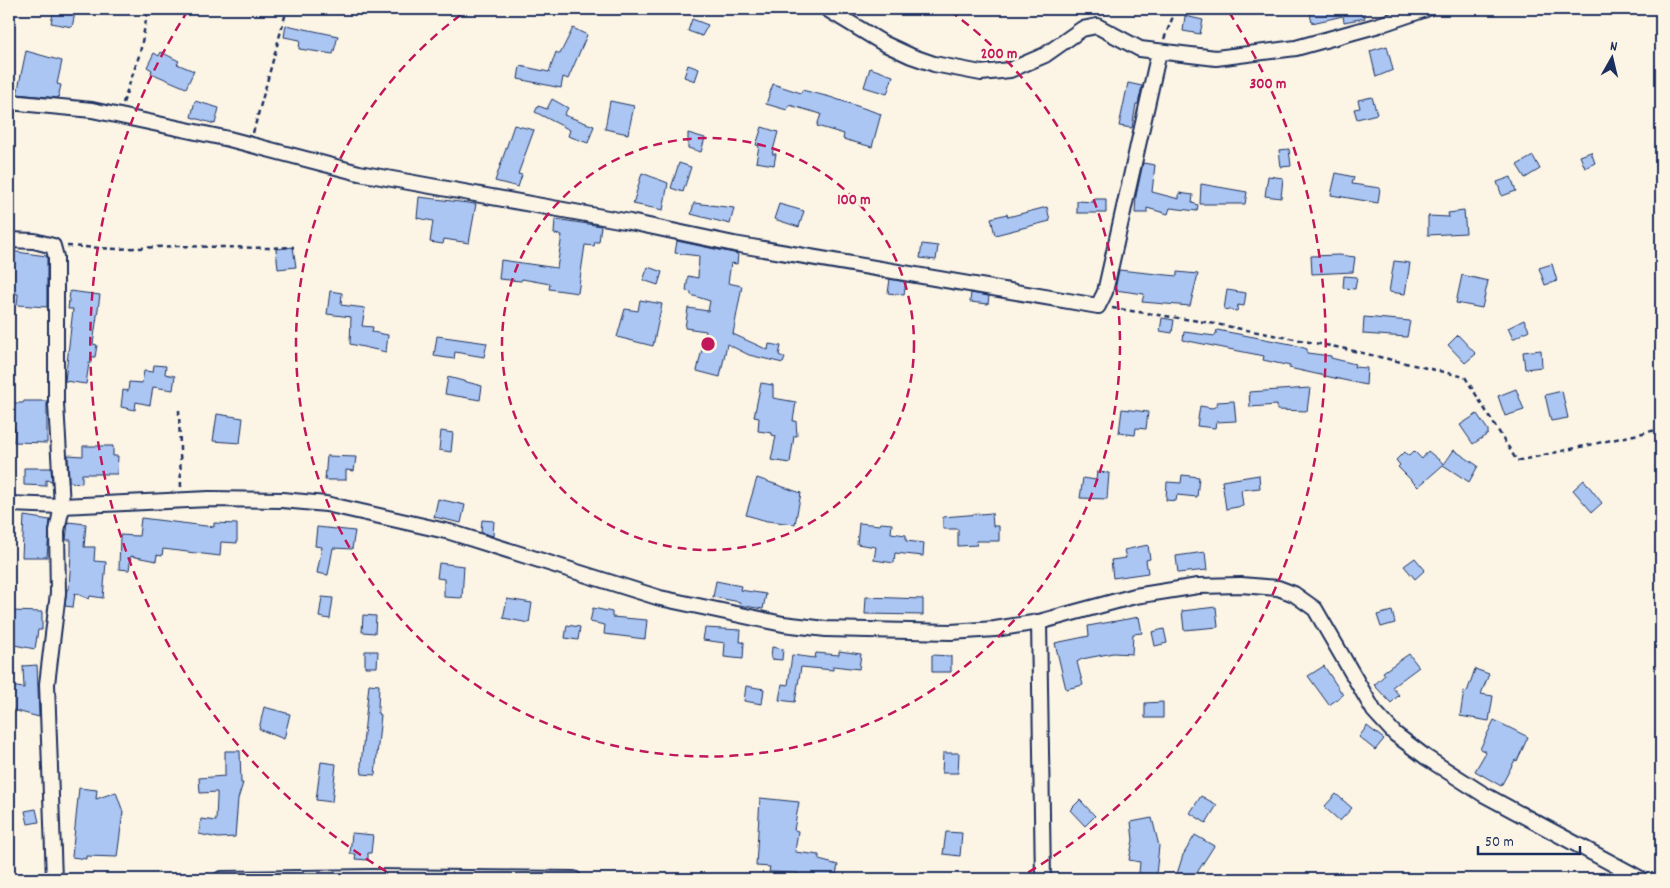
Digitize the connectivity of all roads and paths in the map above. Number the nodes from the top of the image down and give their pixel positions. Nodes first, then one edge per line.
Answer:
1 (148, 9) edge
2 (287, 9) edge
3 (827, 9) edge
4 (1176, 9) edge
5 (1426, 9) edge
6 (1160, 52) junction
7 (9, 103) edge
8 (120, 116) junction
9 (250, 144) junction
10 (9, 240) edge
11 (53, 246) junction
12 (294, 247) dead end
13 (1098, 306) junction
14 (179, 410) dead end
15 (1661, 429) edge
16 (181, 500) junction
17 (9, 504) edge
18 (62, 506) junction
19 (1039, 622) junction
20 (54, 879) edge
21 (221, 879) edge
22 (574, 879) edge
23 (1043, 879) edge
24 (1641, 879) edge

1 - 8 path
2 - 9 path
3 - 6 street
4 - 6 path
5 - 6 street
6 - 13 street
7 - 8 street
8 - 9 street
9 - 13 street
10 - 11 street
11 - 12 path
11 - 18 street
13 - 15 path
14 - 16 path
16 - 18 street
16 - 19 street
17 - 18 street
18 - 20 street
19 - 23 street
19 - 24 street
21 - 22 street

